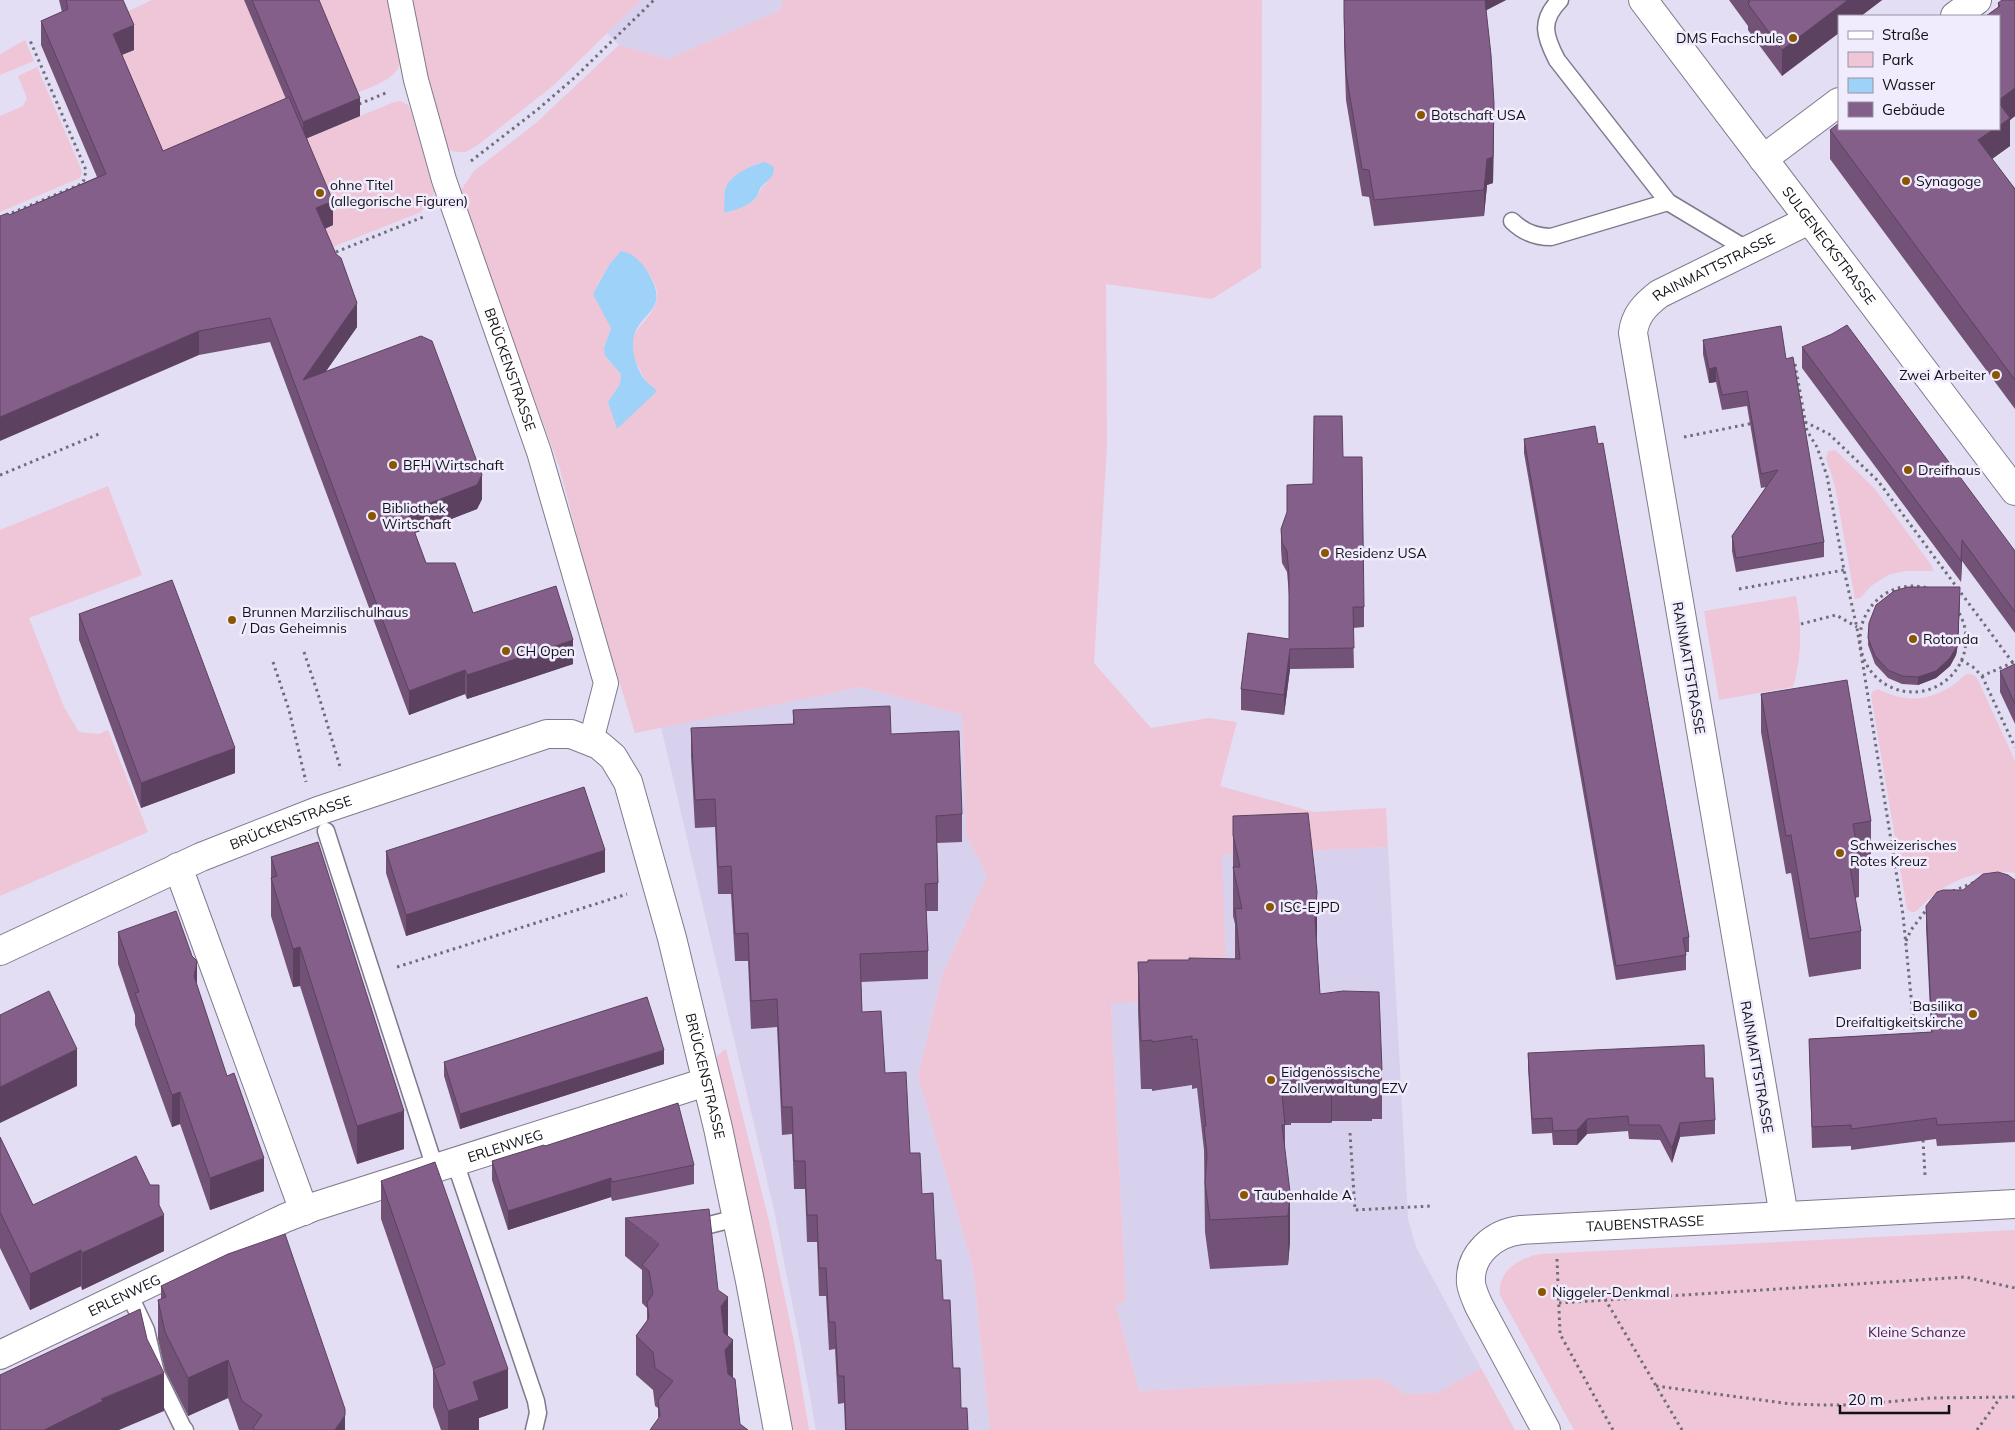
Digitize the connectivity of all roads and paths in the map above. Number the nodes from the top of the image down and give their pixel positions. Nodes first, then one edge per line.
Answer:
1 (400, 0) edge
2 (654, 0) edge
3 (1560, 0) edge
4 (1643, 0) edge
5 (1976, 0) edge
6 (1956, 15) edge
7 (29, 38) dead end
8 (1838, 103) edge
9 (1763, 158) junction
10 (444, 180) junction
11 (76, 186) junction
12 (79, 192) edge
13 (1668, 202) junction
14 (453, 205) junction
15 (0, 218) edge
16 (1512, 220) dead end
17 (1809, 220) junction
18 (1748, 250) junction
19 (336, 252) edge
20 (1795, 364) edge
21 (1804, 413) junction
22 (1794, 414) edge
23 (1756, 422) edge
24 (1805, 422) junction
25 (99, 434) dead end
26 (1651, 444) junction
27 (0, 475) edge
28 (2015, 491) edge
29 (1844, 570) junction
30 (1739, 589) dead end
31 (1965, 599) junction
32 (1955, 607) junction
33 (1801, 624) dead end
34 (1857, 628) junction
35 (1860, 648) junction
36 (304, 652) dead end
37 (1961, 660) junction
38 (273, 662) dead end
39 (2014, 663) edge
40 (1982, 676) junction
41 (591, 741) junction
42 (2015, 747) edge
43 (338, 759) dead end
44 (308, 790) dead end
45 (326, 832) dead end
46 (178, 867) junction
47 (1979, 881) edge
48 (1950, 892) edge
49 (632, 893) dead end
50 (1932, 905) edge
51 (1906, 942) junction
52 (0, 951) edge
53 (373, 975) junction
54 (1915, 1041) edge
55 (706, 1082) junction
56 (1350, 1133) dead end
57 (1923, 1140) edge
58 (445, 1165) junction
59 (1926, 1176) dead end
60 (2015, 1204) edge
61 (1431, 1206) dead end
62 (304, 1211) junction
63 (1784, 1216) junction
64 (737, 1218) junction
65 (675, 1233) edge
66 (1557, 1256) dead end
67 (2015, 1288) edge
68 (129, 1294) junction
69 (1605, 1299) junction
70 (1559, 1303) junction
71 (0, 1355) edge
72 (1656, 1386) junction
73 (2000, 1397) junction
74 (2015, 1397) edge
75 (182, 1429) edge
76 (534, 1430) edge
77 (778, 1430) edge
78 (1546, 1430) edge
79 (1613, 1430) edge
80 (1682, 1430) edge
81 (1977, 1430) edge

1 - 10 street, BRÜCKENSTRASSE
2 - 10 path
3 - 13 lane
4 - 9 street, SULGENECKSTRASSE
5 - 6 street
7 - 11 path
8 - 9 street
9 - 17 street, SULGENECKSTRASSE
10 - 14 street, BRÜCKENSTRASSE
11 - 12 path
11 - 15 path
13 - 16 lane
13 - 18 lane
14 - 19 path
14 - 41 street, BRÜCKENSTRASSE
17 - 18 street, RAINMATTSTRASSE
17 - 28 street, SULGENECKSTRASSE
18 - 26 street, RAINMATTSTRASSE
20 - 21 path
21 - 22 path
21 - 24 path
23 - 26 path
24 - 29 path
24 - 31 path
25 - 27 path
26 - 63 street, RAINMATTSTRASSE
29 - 30 path
29 - 34 path
31 - 32 path
31 - 39 path
32 - 35 path
32 - 37 path
33 - 34 path
34 - 35 path
35 - 37 path
35 - 51 path
36 - 43 path
37 - 40 path
38 - 44 path
39 - 40 path
40 - 42 path
41 - 46 street, BRÜCKENSTRASSE
41 - 55 street, BRÜCKENSTRASSE
45 - 53 lane
46 - 52 street, BRÜCKENSTRASSE
46 - 62 street
47 - 48 path
49 - 53 path
50 - 51 path
51 - 54 path
53 - 58 lane
55 - 58 street, ERLENWEG
55 - 64 street, BRÜCKENSTRASSE
56 - 61 path
57 - 59 path
58 - 62 street, ERLENWEG
58 - 76 lane
60 - 63 street, TAUBENSTRASSE
62 - 68 street, ERLENWEG
63 - 78 street, TAUBENSTRASSE
64 - 65 lane
64 - 77 street, BRÜCKENSTRASSE
66 - 70 path
67 - 69 path
68 - 71 street, ERLENWEG
68 - 75 lane
69 - 70 path
69 - 72 path
70 - 79 path
72 - 73 path
72 - 80 path
73 - 74 path
73 - 81 path

